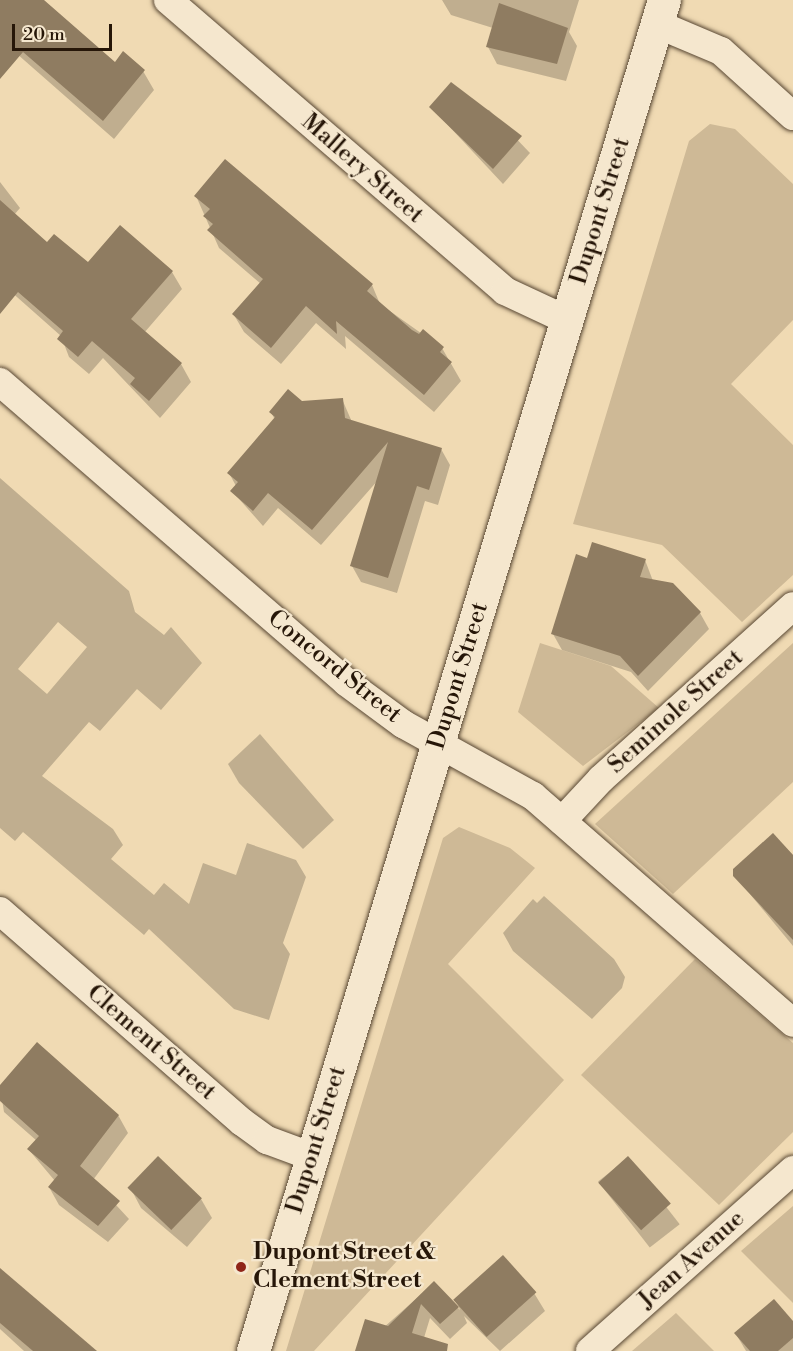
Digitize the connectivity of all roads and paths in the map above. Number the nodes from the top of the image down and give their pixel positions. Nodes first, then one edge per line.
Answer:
1 (168, 0) edge
2 (661, 12) edge
3 (793, 116) edge
4 (567, 320) junction
5 (0, 382) edge
6 (793, 606) edge
7 (439, 742) junction
8 (562, 821) junction
9 (0, 911) edge
10 (793, 1023) edge
11 (313, 1157) junction
12 (793, 1170) edge
13 (253, 1351) edge
14 (590, 1351) edge

1 - 4 street, Mallery Street
2 - 3 street
2 - 4 street, Dupont Street
4 - 7 street, Dupont Street
5 - 7 street, Concord Street
6 - 8 street, Seminole Street
7 - 8 street, Concord Street
7 - 11 street, Dupont Street
8 - 10 street, Concord Street
9 - 11 street, Clement Street
11 - 13 street, Dupont Street
12 - 14 street, Jean Avenue

